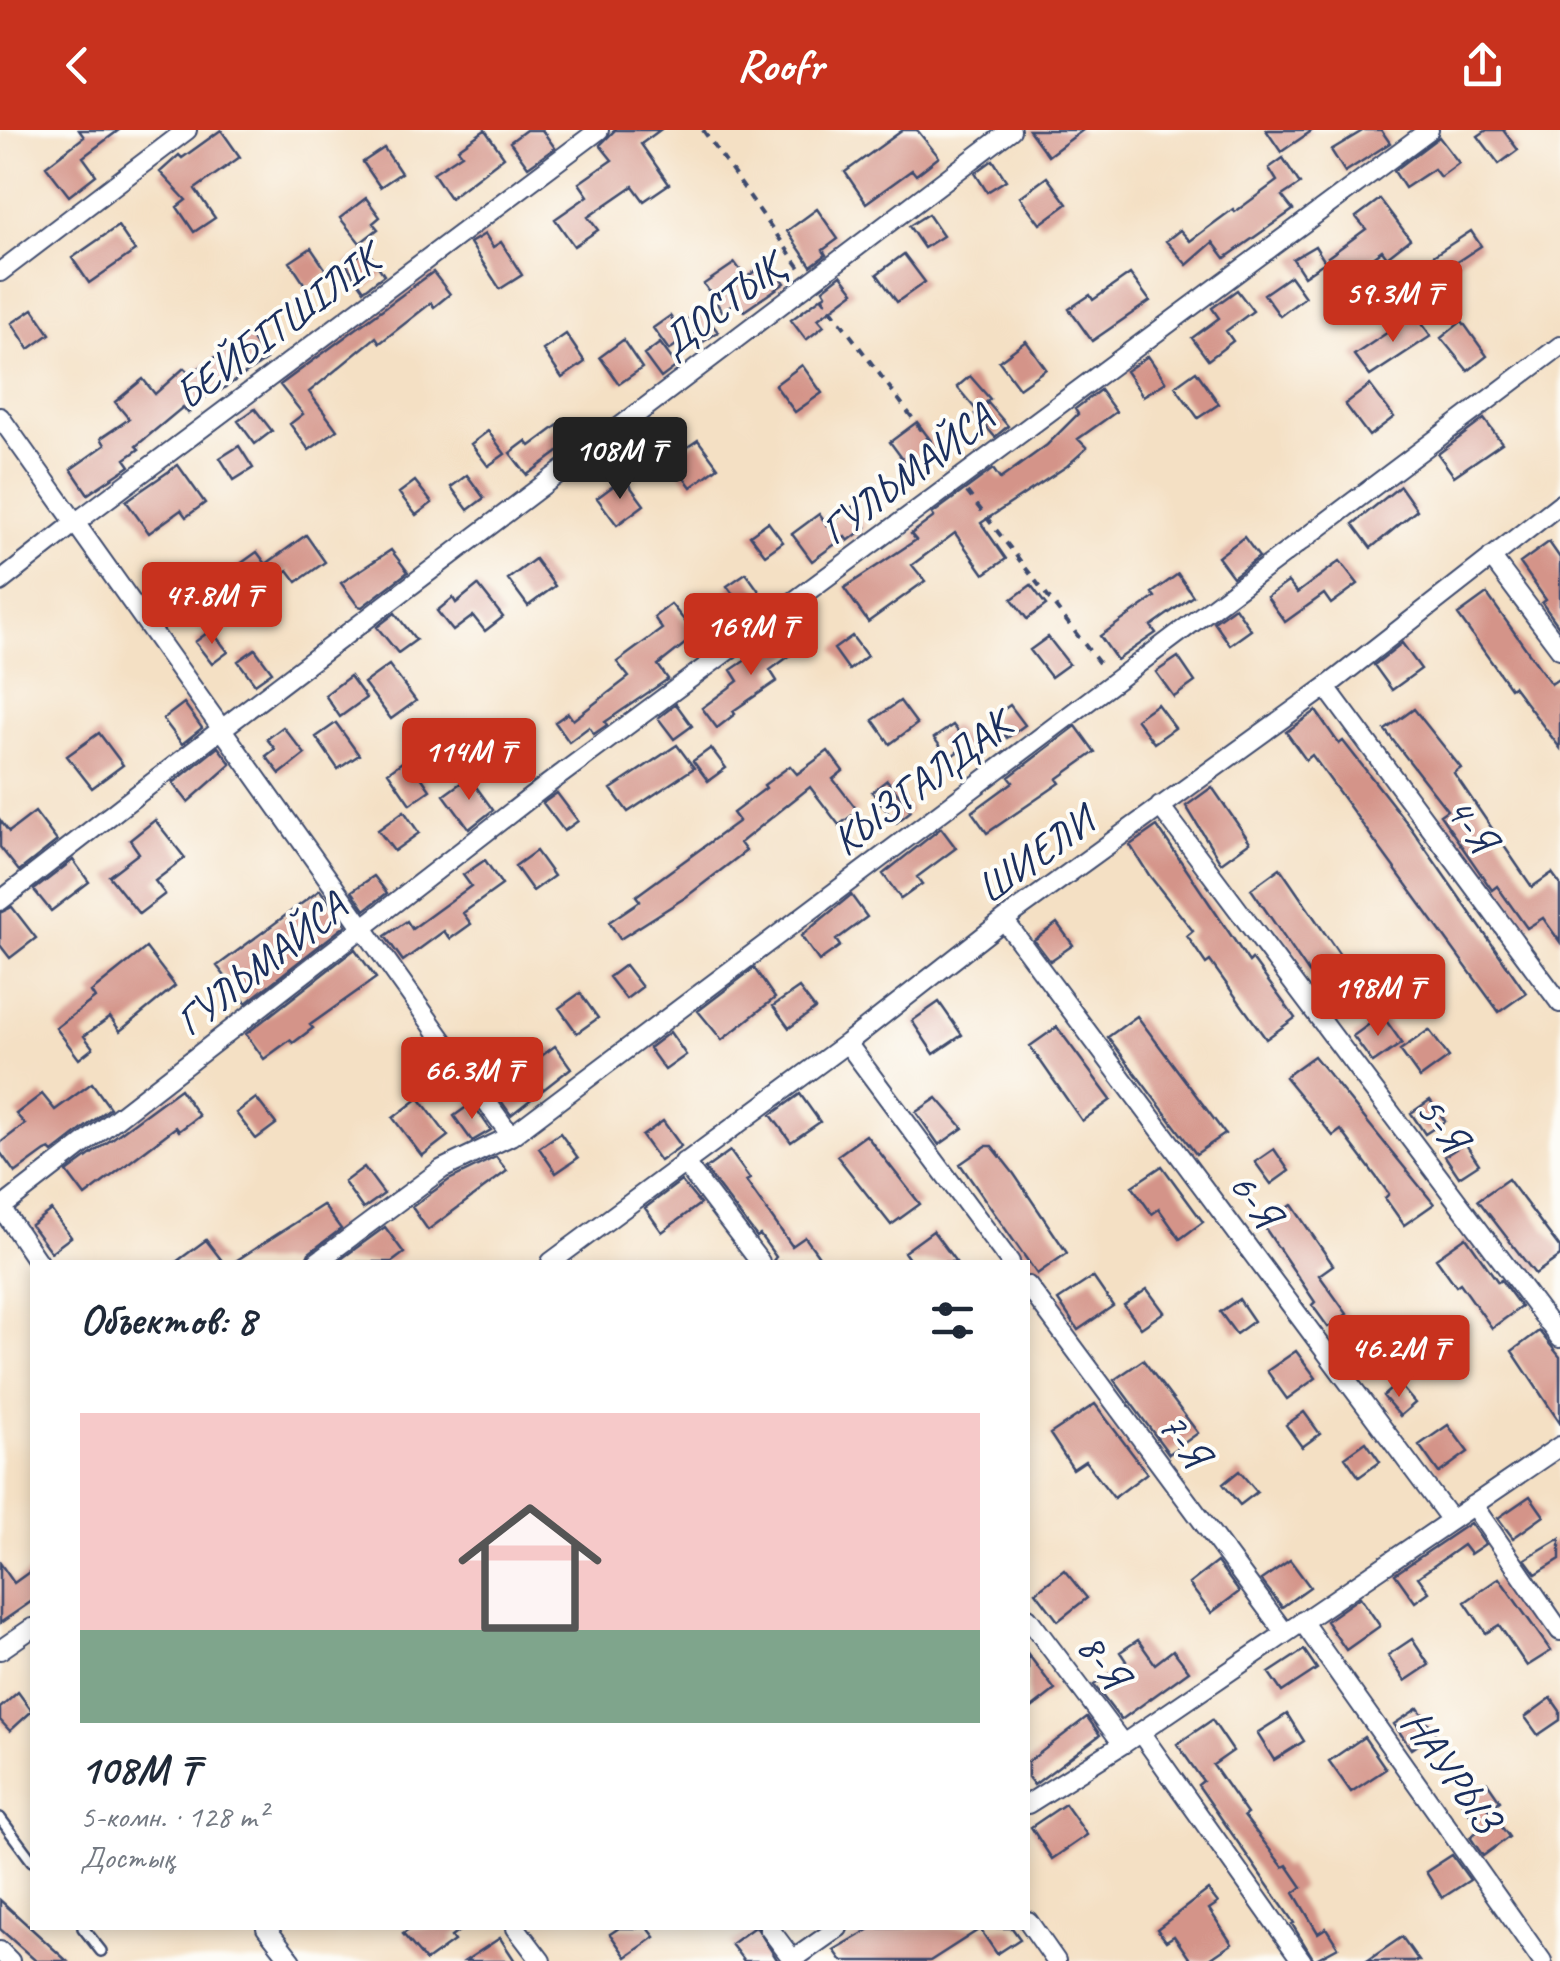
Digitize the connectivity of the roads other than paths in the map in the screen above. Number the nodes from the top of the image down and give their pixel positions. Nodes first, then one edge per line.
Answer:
1 (186, 130) edge
2 (598, 130) edge
3 (1011, 130) edge
4 (1429, 130) edge
5 (0, 272) edge
6 (1560, 346) edge
7 (0, 417) edge
8 (1560, 504) edge
9 (75, 523) junction
10 (1492, 557) junction
11 (0, 582) edge
12 (1560, 649) edge
13 (1326, 687) junction
14 (223, 728) junction
15 (1160, 806) junction
16 (0, 901) edge
17 (1004, 920) junction
18 (364, 930) junction
19 (1560, 1003) edge
20 (847, 1043) junction
21 (511, 1136) junction
22 (684, 1162) junction
23 (1, 1207) edge
24 (37, 1260) edge
25 (320, 1260) edge
26 (554, 1260) edge
27 (758, 1260) edge
28 (1009, 1260) edge
29 (1030, 1289) edge
30 (1560, 1338) edge
31 (1560, 1446) edge
32 (1473, 1505) junction
33 (1450, 1520) junction
34 (1030, 1621) edge
35 (1302, 1622) junction
36 (30, 1629) edge
37 (1560, 1631) edge
38 (1285, 1634) junction
39 (0, 1650) edge
40 (1140, 1732) junction
41 (1123, 1744) junction
42 (1030, 1803) edge
43 (0, 1818) edge
44 (30, 1858) edge
45 (1030, 1924) edge
46 (86, 1930) edge
47 (268, 1930) edge
48 (518, 1930) edge
49 (770, 1930) edge
50 (836, 1930) edge
51 (0, 1950) edge
52 (101, 1950) dead end
53 (814, 1954) edge
54 (792, 1960) edge
55 (10, 1961) edge
56 (292, 1961) edge
57 (541, 1961) edge
58 (1056, 1961) edge
59 (1302, 1961) edge
60 (1542, 1961) edge

1 - 5 street
2 - 9 street, БЕЙБІТШІЛІК
3 - 14 street, ДОСТЫҚ
4 - 18 street, ГУЛЬМАЙСА
6 - 21 street, КЫЗГАЛДАК
7 - 9 street
8 - 10 street, ШИЕЛИ
9 - 11 street, БЕЙБІТШІЛІК
9 - 14 street
10 - 12 street
10 - 13 street, ШИЕЛИ
13 - 15 street, ШИЕЛИ
13 - 19 street, 4-Я
14 - 16 street, ДОСТЫҚ
14 - 18 street
15 - 17 street, ШИЕЛИ
15 - 30 street, 5-Я
17 - 20 street, ШИЕЛИ
17 - 33 street, 6-Я
18 - 21 street
18 - 23 street, ГУЛЬМАЙСА
20 - 22 street, ШИЕЛИ
20 - 28 street
21 - 25 street, КЫЗГАЛДАК
22 - 26 street, ШИЕЛИ
22 - 27 street
23 - 24 street
29 - 38 street, 7-Я
31 - 32 street
32 - 33 street
32 - 37 street
33 - 35 street
34 - 41 street, 8-Я
35 - 38 street
35 - 60 street, НАУРЫЗ
36 - 39 street
38 - 40 street
40 - 41 street
40 - 59 street
41 - 42 street
43 - 44 lane
45 - 58 street
46 - 52 lane
47 - 56 street
48 - 57 street
49 - 54 street
50 - 53 street
51 - 55 street
53 - 54 street

